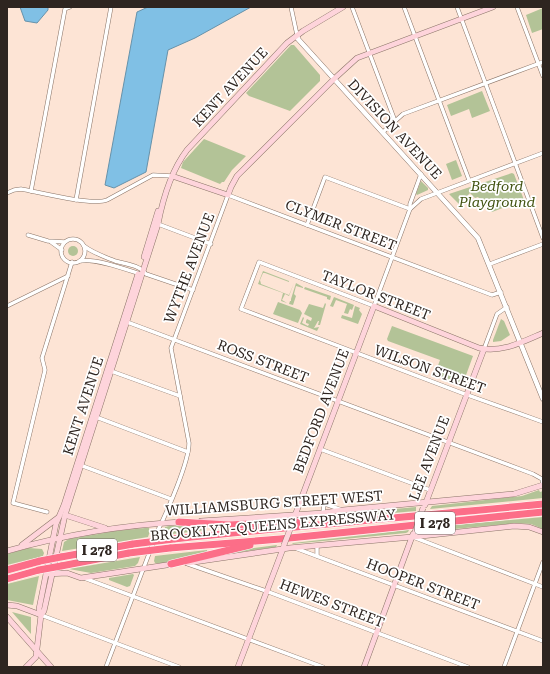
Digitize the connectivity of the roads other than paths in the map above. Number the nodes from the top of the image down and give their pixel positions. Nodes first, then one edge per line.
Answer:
1 (70, 7) edge
2 (110, 7) edge
3 (291, 7) edge
4 (344, 7) edge
5 (352, 7) edge
6 (404, 7) edge
7 (457, 7) edge
8 (492, 7) edge
9 (517, 7) edge
10 (461, 19) junction
11 (297, 35) junction
12 (415, 36) junction
13 (369, 53) junction
14 (543, 62) edge
15 (538, 64) junction
16 (543, 76) edge
17 (334, 79) junction
18 (485, 83) junction
19 (439, 101) junction
20 (395, 121) junction
21 (383, 132) junction
22 (543, 153) edge
23 (515, 163) junction
24 (421, 174) junction
25 (171, 175) junction
26 (469, 180) junction
27 (31, 191) junction
28 (438, 192) junction
29 (7, 193) edge
30 (228, 195) junction
31 (76, 200) junction
32 (161, 206) junction
33 (410, 209) junction
34 (158, 224) junction
35 (307, 225) junction
36 (28, 235) dead end
37 (543, 238) edge
38 (48, 241) junction
39 (65, 242) junction
40 (211, 244) junction
41 (543, 244) edge
42 (84, 246) junction
43 (62, 250) junction
44 (392, 257) junction
45 (79, 261) junction
46 (72, 262) junction
47 (490, 264) junction
48 (141, 271) junction
49 (68, 276) junction
50 (193, 290) junction
51 (501, 292) junction
52 (7, 306) edge
53 (374, 306) junction
54 (507, 307) junction
55 (242, 309) joint
56 (127, 322) junction
57 (543, 333) edge
58 (174, 340) junction
59 (520, 342) junction
60 (484, 349) junction
61 (356, 353) junction
62 (111, 371) junction
63 (466, 395) junction
64 (180, 396) junction
65 (543, 399) edge
66 (338, 401) junction
67 (95, 417) junction
68 (543, 422) edge
69 (448, 442) junction
70 (320, 450) junction
71 (188, 452) junction
72 (79, 465) junction
73 (543, 485) edge
74 (430, 490) junction
75 (302, 496) junction
76 (171, 500) junction
77 (324, 503) junction
78 (426, 503) junction
79 (543, 504) edge
80 (344, 510) junction
81 (46, 512) dead end
82 (543, 512) edge
83 (323, 513) junction
84 (65, 515) junction
85 (59, 516) junction
86 (295, 517) junction
87 (179, 522) junction
88 (161, 523) junction
89 (319, 524) junction
90 (106, 529) junction
91 (543, 532) edge
92 (431, 534) junction
93 (412, 537) junction
94 (60, 538) junction
95 (53, 539) junction
96 (280, 539) junction
97 (430, 544) junction
98 (317, 546) junction
99 (20, 547) junction
100 (283, 547) junction
101 (294, 548) junction
102 (7, 551) edge
103 (317, 556) junction
104 (543, 562) edge
105 (187, 563) junction
106 (171, 564) junction
107 (144, 568) junction
108 (7, 570) edge
109 (49, 574) junction
110 (81, 578) junction
111 (7, 579) edge
112 (535, 584) junction
113 (394, 585) junction
114 (543, 587) edge
115 (266, 591) junction
116 (132, 596) junction
117 (7, 605) edge
118 (41, 615) junction
119 (7, 617) edge
120 (517, 631) junction
121 (376, 633) junction
122 (248, 640) junction
123 (543, 641) edge
124 (115, 643) junction
125 (36, 650) junction
126 (26, 667) edge
127 (51, 667) edge
128 (106, 667) edge
129 (179, 667) edge
130 (238, 667) edge
131 (323, 667) edge
132 (364, 667) edge
133 (468, 667) edge
134 (504, 667) edge

1 - 27 street
2 - 31 street
3 - 11 street, DIVISION AVENUE
4 - 11 main road, KENT AVENUE
5 - 13 street
6 - 12 street
7 - 10 street
8 - 10 main road, WYTHE AVENUE
9 - 15 street
10 - 12 main road, WYTHE AVENUE
10 - 18 street
11 - 17 street, DIVISION AVENUE
11 - 25 main road, KENT AVENUE
12 - 13 main road, WYTHE AVENUE
12 - 19 street
13 - 17 main road, WYTHE AVENUE
13 - 20 street
14 - 15 street
15 - 16 street
15 - 18 street
17 - 21 street, DIVISION AVENUE
17 - 30 main road, WYTHE AVENUE
18 - 19 street
18 - 23 street
19 - 20 street
19 - 26 street
20 - 21 street
21 - 24 street, DIVISION AVENUE
22 - 23 street
23 - 26 street
23 - 37 street
24 - 28 street, DIVISION AVENUE
24 - 33 street, BEDFORD AVENUE
25 - 30 main road, CLYMER STREET
25 - 31 street
25 - 32 main road, KENT AVENUE
26 - 28 street
27 - 29 street
27 - 31 street
28 - 33 street
28 - 47 street, DIVISION AVENUE
30 - 35 street, CLYMER STREET
30 - 40 street, WYTHE AVENUE
32 - 34 main road, KENT AVENUE
32 - 48 main road, KENT AVENUE
33 - 35 street
33 - 44 street, BEDFORD AVENUE
34 - 40 street
34 - 48 main road, KENT AVENUE
35 - 44 street, CLYMER STREET
36 - 38 street
38 - 39 street
38 - 43 street
39 - 42 street
39 - 43 street
40 - 50 street, WYTHE AVENUE
41 - 47 street
42 - 45 street
42 - 48 street
43 - 46 street
44 - 51 street, CLYMER STREET
44 - 53 street, BEDFORD AVENUE
45 - 46 street
45 - 48 street
46 - 49 street
47 - 51 street, DIVISION AVENUE
48 - 50 street
48 - 56 main road, KENT AVENUE
48 - 67 main road, KENT AVENUE
49 - 52 street
49 - 81 street
50 - 58 street, WYTHE AVENUE
51 - 54 street, DIVISION AVENUE
53 - 55 street, TAYLOR STREET
53 - 60 main road, TAYLOR STREET
53 - 61 main road, BEDFORD AVENUE
54 - 59 street, DIVISION AVENUE
54 - 60 street, LEE AVENUE
55 - 61 street, WILSON STREET
56 - 58 street, ROSS STREET
56 - 62 main road, KENT AVENUE
57 - 59 main road
58 - 64 street, WYTHE AVENUE
58 - 66 street, ROSS STREET
59 - 60 main road
59 - 65 street, DIVISION AVENUE
60 - 63 main road, LEE AVENUE
61 - 63 street, WILSON STREET
61 - 66 main road, BEDFORD AVENUE
62 - 64 street
62 - 67 main road, KENT AVENUE
63 - 68 street, WILSON STREET
63 - 69 main road, LEE AVENUE
64 - 71 street, WYTHE AVENUE
66 - 69 street, ROSS STREET
66 - 70 main road, BEDFORD AVENUE
67 - 71 street
67 - 72 main road, KENT AVENUE
69 - 73 street, ROSS STREET
69 - 74 main road, LEE AVENUE
70 - 74 street
70 - 75 main road, BEDFORD AVENUE
71 - 76 street, WYTHE AVENUE
72 - 76 street
72 - 84 main road, KENT AVENUE
72 - 85 main road, KENT AVENUE
73 - 78 main road, WILLIAMSBURG STREET WEST
74 - 78 main road, LEE AVENUE
75 - 77 street
75 - 86 main road, BEDFORD AVENUE
76 - 88 street, WYTHE AVENUE
77 - 80 street
77 - 83 street
78 - 80 main road, WILLIAMSBURG STREET WEST
78 - 93 main road, LEE AVENUE, bridge
79 - 89 highway, BROOKLYN-QUEENS EXPRESSWAY / I 278
80 - 83 main road, WILLIAMSBURG STREET WEST
82 - 96 highway, BROOKLYN-QUEENS EXPRESSWAY / I 278
83 - 86 main road, WILLIAMSBURG STREET WEST
84 - 90 main road
84 - 94 main road, KENT AVENUE
85 - 95 main road, KENT AVENUE
85 - 99 main road
86 - 87 main road, WILLIAMSBURG STREET WEST
86 - 100 main road, BEDFORD AVENUE, bridge
87 - 88 main road, WILLIAMSBURG STREET WEST
87 - 89 highway
88 - 90 main road, WILLIAMSBURG STREET WEST
88 - 107 street, WYTHE AVENUE
89 - 108 highway, BROOKLYN-QUEENS EXPRESSWAY / I 278, bridge
90 - 94 main road, WILLIAMSBURG STREET WEST
91 - 92 main road
92 - 93 main road
92 - 97 street
93 - 97 street
93 - 98 main road
93 - 113 main road, LEE AVENUE
94 - 95 main road, WILLIAMSBURG STREET WEST
94 - 109 main road, KENT AVENUE
95 - 99 main road, WILLIAMSBURG STREET WEST
95 - 109 main road, KENT AVENUE
96 - 106 highway
96 - 111 highway, BROOKLYN-QUEENS EXPRESSWAY / I 278, bridge
97 - 112 street
98 - 101 main road
98 - 103 street
99 - 102 main road, WILLIAMSBURG STREET WEST
100 - 101 main road
100 - 105 main road
100 - 115 main road, BEDFORD AVENUE
101 - 103 street, HOOPER STREET
103 - 113 street, HOOPER STREET
104 - 112 street
105 - 106 main road
105 - 115 street, HEWES STREET
106 - 107 main road
107 - 110 main road
107 - 116 street, WYTHE AVENUE
109 - 110 main road
109 - 118 main road, KENT AVENUE
110 - 116 street
112 - 114 street
112 - 120 street
113 - 120 street, HOOPER STREET
113 - 121 main road, LEE AVENUE
115 - 121 street, HEWES STREET
115 - 122 main road, BEDFORD AVENUE
116 - 122 street
116 - 124 street, WYTHE AVENUE
117 - 118 main road
118 - 124 street
118 - 125 main road, KENT AVENUE
119 - 125 main road
120 - 123 street, HOOPER STREET
120 - 134 street
121 - 132 main road, LEE AVENUE
121 - 133 street, HEWES STREET
122 - 130 main road, BEDFORD AVENUE
122 - 131 street
124 - 128 street, WYTHE AVENUE
124 - 129 street
125 - 126 main road, KENT AVENUE
125 - 127 main road

